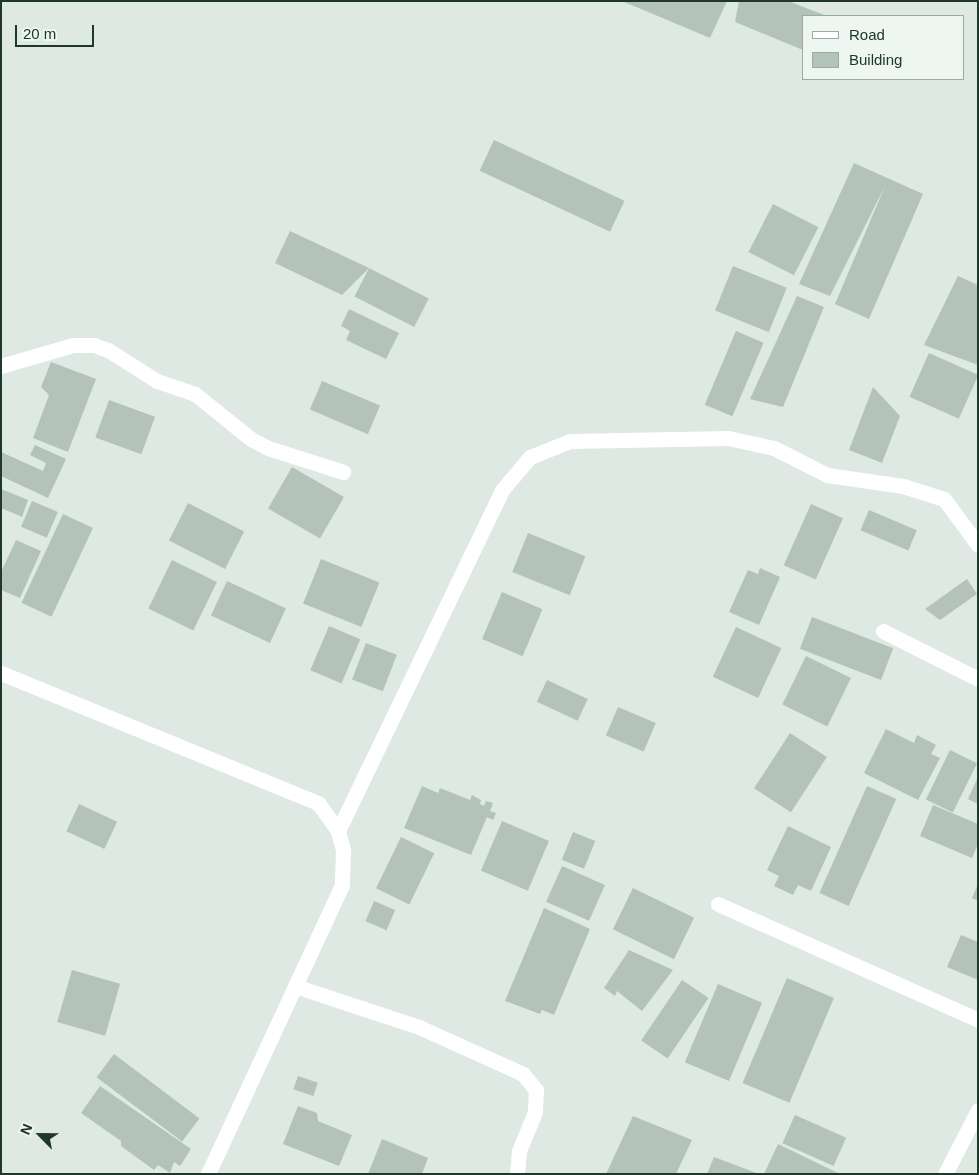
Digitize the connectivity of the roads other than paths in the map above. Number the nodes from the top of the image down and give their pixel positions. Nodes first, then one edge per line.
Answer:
1 (1, 366) edge
2 (343, 472) dead end
3 (978, 545) edge
4 (884, 631) dead end
5 (1, 673) edge
6 (978, 680) edge
7 (338, 831) junction
8 (718, 904) dead end
9 (295, 986) junction
10 (978, 1020) edge
11 (978, 1110) edge
12 (208, 1174) edge
13 (517, 1174) edge
14 (945, 1174) edge

1 - 2 street
3 - 7 street
4 - 6 street
5 - 7 street
7 - 9 street
8 - 10 street
9 - 12 street
9 - 13 street
11 - 14 street

